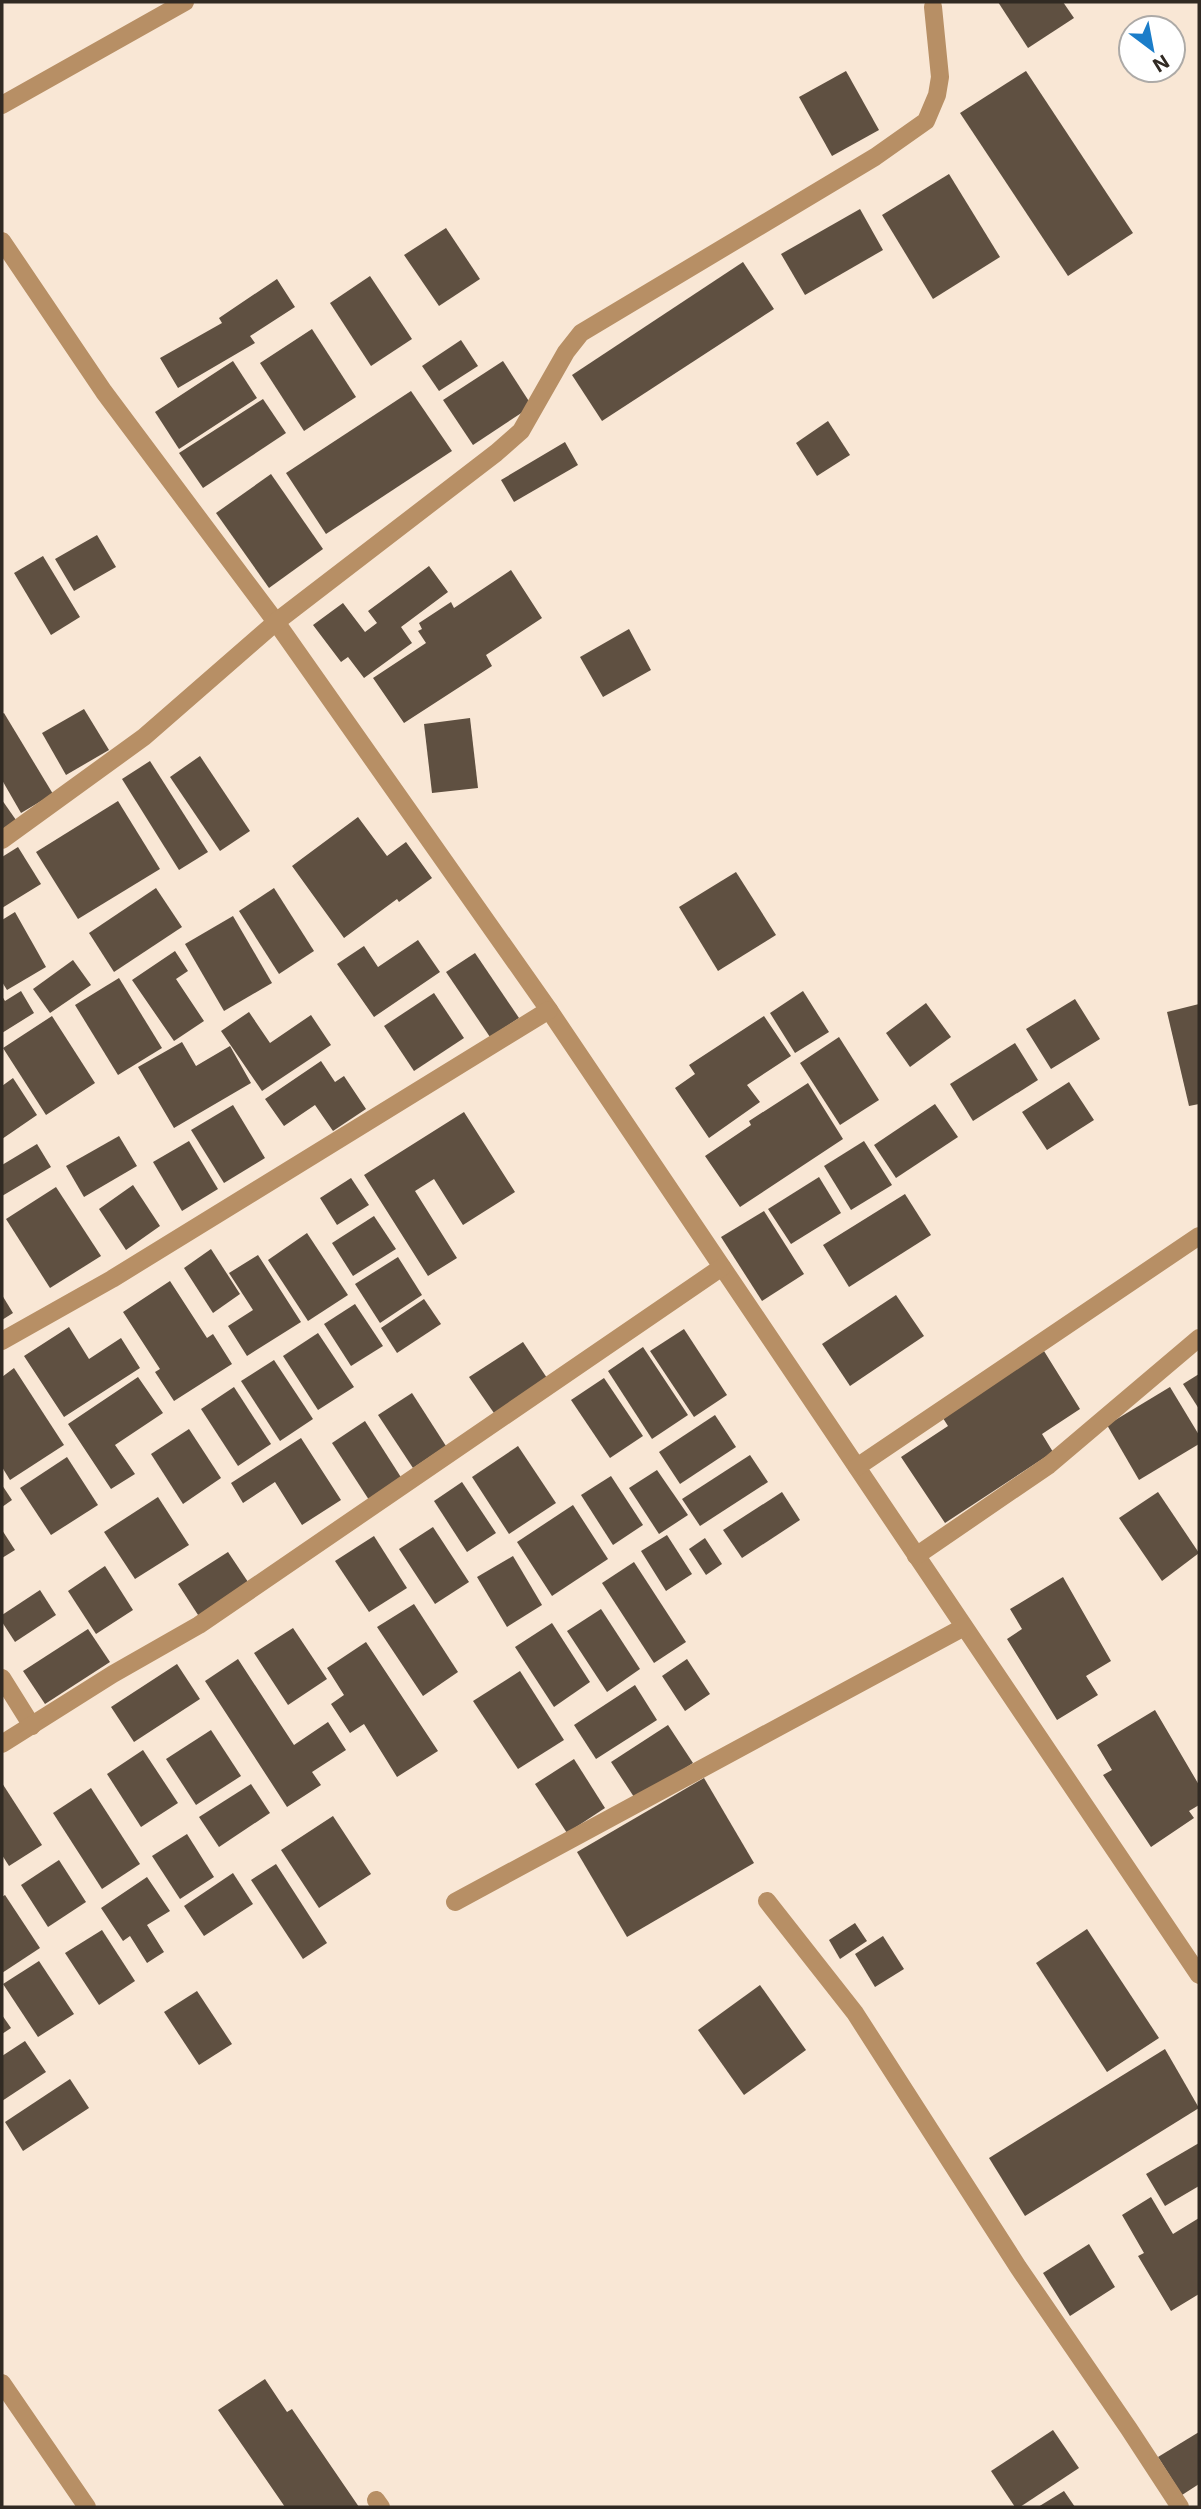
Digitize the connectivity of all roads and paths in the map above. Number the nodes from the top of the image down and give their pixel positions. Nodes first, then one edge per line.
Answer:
1 (185, 2) edge
2 (933, 7) dead end
3 (2, 105) edge
4 (2, 241) edge
5 (276, 622) junction
6 (2, 839) edge
7 (550, 1010) junction
8 (1199, 1236) edge
9 (722, 1267) junction
10 (1199, 1338) edge
11 (2, 1341) edge
12 (857, 1467) junction
13 (916, 1556) junction
14 (964, 1627) junction
15 (2, 1678) edge
16 (32, 1726) junction
17 (2, 1744) edge
18 (454, 1902) dead end
19 (767, 1902) dead end
20 (1199, 1975) edge
21 (2, 2382) edge
22 (87, 2507) edge
23 (1180, 2507) edge

1 - 3 street
2 - 5 street
4 - 5 street
5 - 6 street
5 - 7 street
7 - 9 street
7 - 11 street
8 - 12 street
9 - 12 street
9 - 16 street
10 - 13 street
12 - 13 street
13 - 14 street
14 - 18 street
14 - 20 street
15 - 16 street
16 - 17 street
19 - 23 street
21 - 22 street

